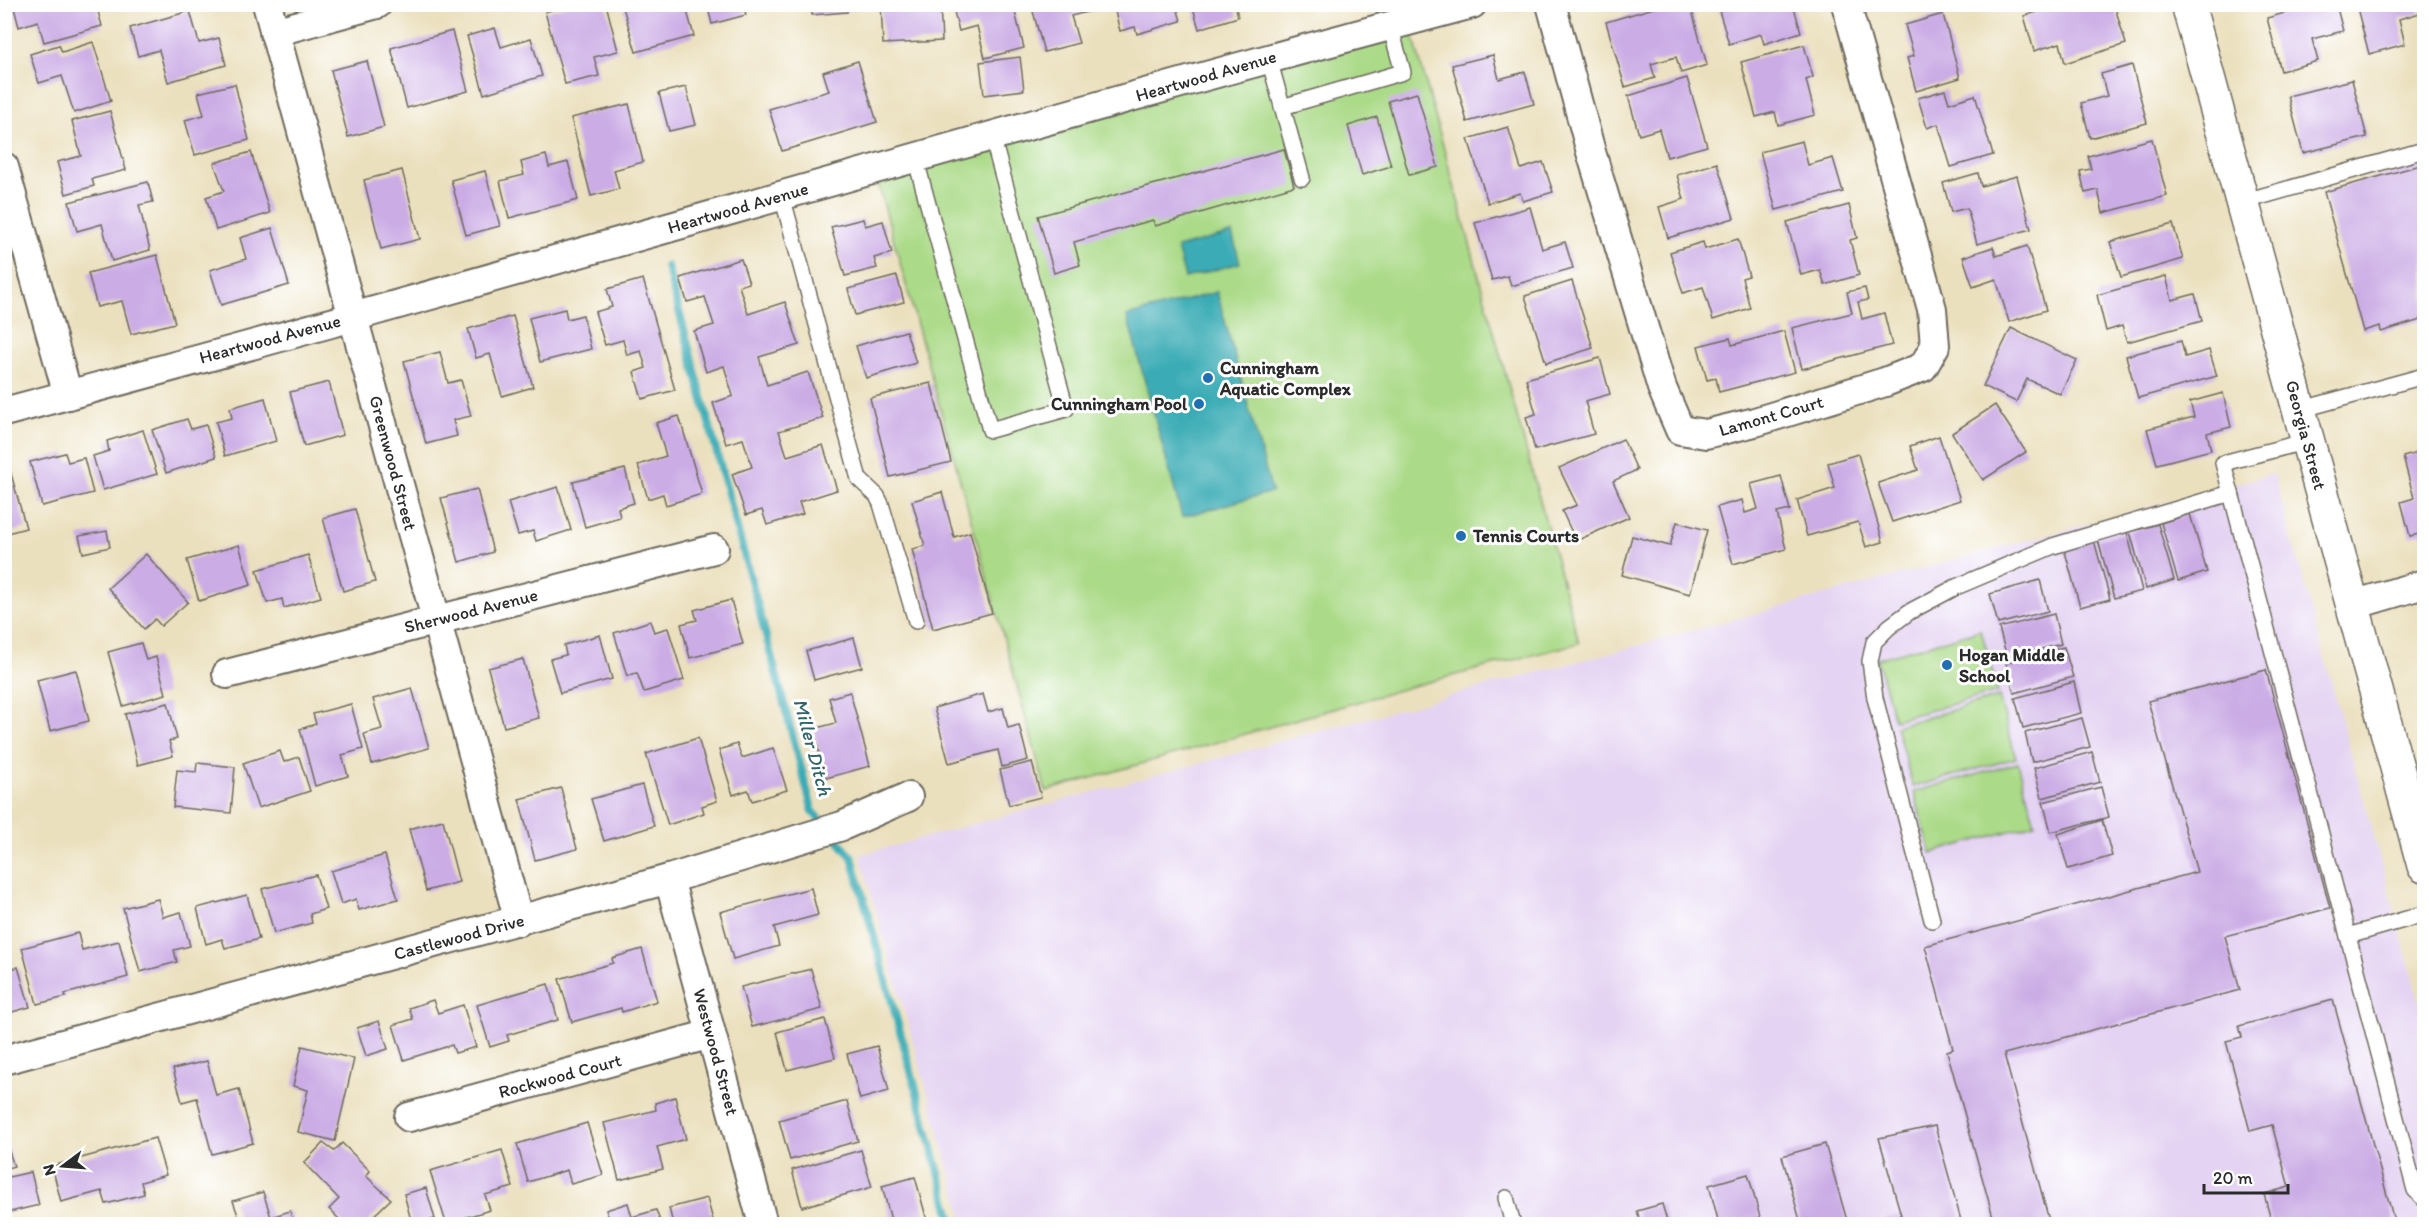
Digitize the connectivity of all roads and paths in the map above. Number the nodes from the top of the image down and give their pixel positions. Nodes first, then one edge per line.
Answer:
1 (267, 4) edge
2 (376, 4) edge
3 (1472, 4) edge
4 (1551, 4) edge
5 (1846, 4) edge
6 (2188, 4) edge
7 (1390, 26) junction
8 (274, 32) junction
9 (1269, 59) junction
10 (1282, 107) junction
11 (992, 136) junction
12 (2424, 150) edge
13 (915, 157) junction
14 (4, 168) edge
15 (1302, 178) dead end
16 (782, 196) junction
17 (2242, 202) junction
18 (352, 316) junction
19 (2424, 376) edge
20 (68, 395) junction
21 (4, 412) edge
22 (2303, 425) junction
23 (2231, 493) junction
24 (714, 549) dead end
25 (2424, 585) edge
26 (2353, 605) junction
27 (436, 620) junction
28 (916, 621) dead end
29 (227, 674) dead end
30 (908, 797) dead end
31 (2424, 866) edge
32 (669, 879) junction
33 (2424, 914) edge
34 (1932, 920) dead end
35 (519, 921) junction
36 (2348, 936) junction
37 (711, 1034) junction
38 (4, 1060) edge
39 (409, 1117) dead end
40 (1506, 1198) dead end
41 (2424, 1199) edge
42 (763, 1224) edge
43 (1513, 1224) edge

1 - 8 street, Greenwood Street
2 - 8 street
3 - 7 street, Heartwood Avenue
4 - 5 street, Lamont Court
6 - 17 main road, Georgia Street
7 - 9 street, Heartwood Avenue
7 - 10 lane
8 - 18 street, Greenwood Street
9 - 10 lane
9 - 11 street, Heartwood Avenue
10 - 15 lane
11 - 13 street, Heartwood Avenue
11 - 13 lane
12 - 17 lane
13 - 16 street, Heartwood Avenue
14 - 20 street
16 - 18 street, Heartwood Avenue
16 - 28 lane
17 - 22 main road, Georgia Street
18 - 20 street, Heartwood Avenue
18 - 27 street, Greenwood Street
19 - 22 lane
20 - 21 street, Heartwood Avenue
22 - 23 lane
22 - 26 main road, Georgia Street
23 - 34 lane
23 - 36 lane
24 - 27 street, Sherwood Avenue
25 - 26 street
26 - 31 main road, Georgia Street
27 - 29 street, Sherwood Avenue
27 - 35 street, Greenwood Street
30 - 32 street, Castlewood Drive
32 - 35 street, Castlewood Drive
32 - 37 street, Westwood Street
33 - 36 lane
35 - 38 street, Castlewood Drive
36 - 41 lane
37 - 39 street, Rockwood Court
37 - 42 street, Westwood Street
40 - 43 lane

